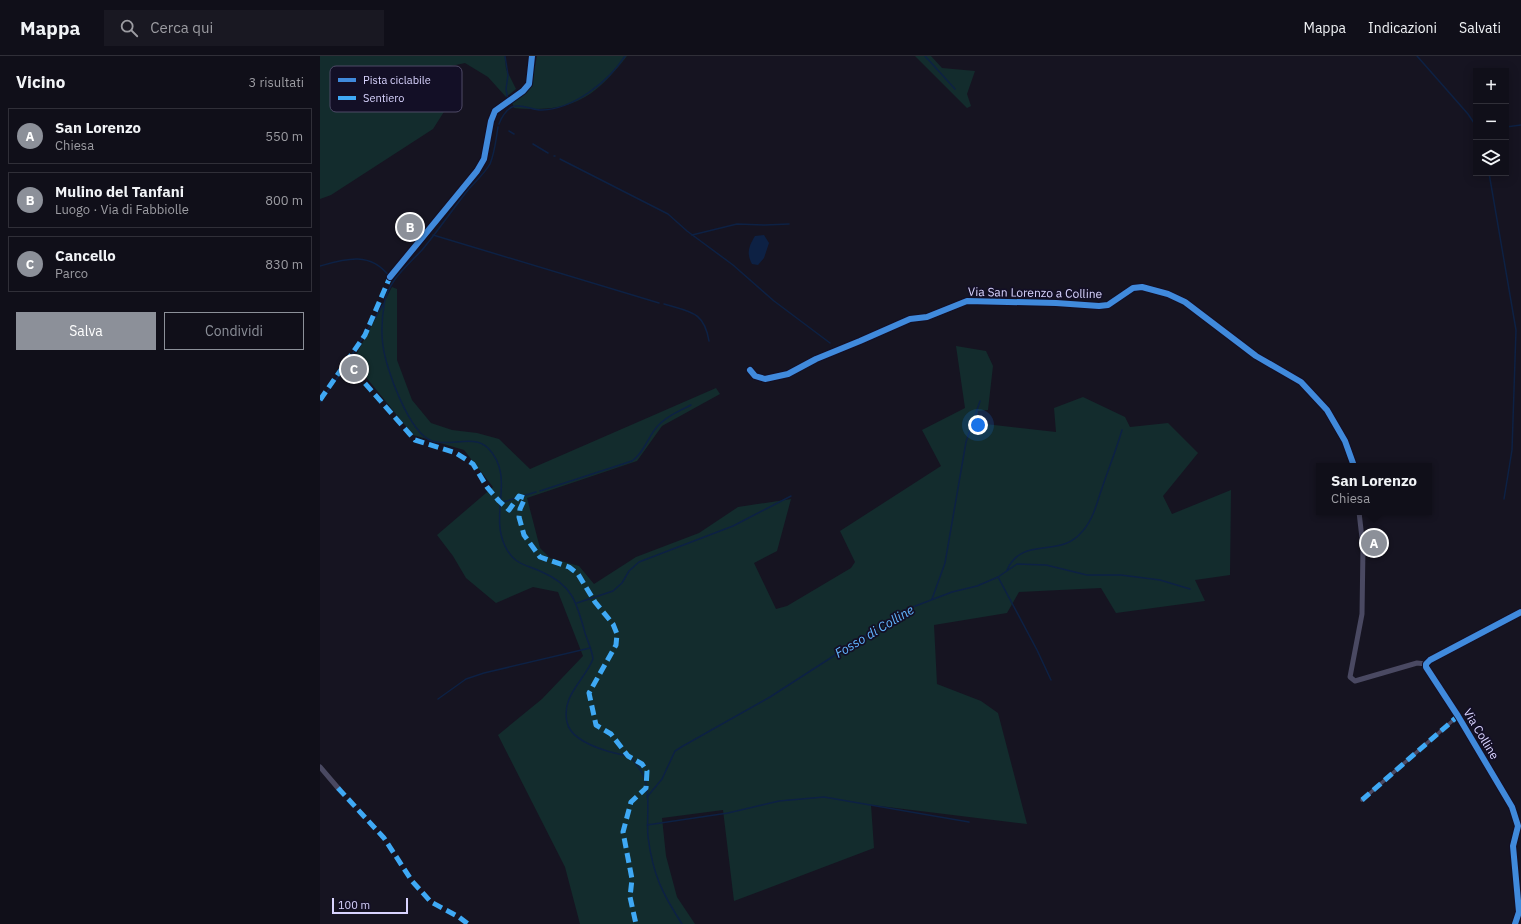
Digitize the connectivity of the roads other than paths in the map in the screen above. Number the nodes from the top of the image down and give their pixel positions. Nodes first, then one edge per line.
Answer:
1 (532, 56) edge
2 (391, 276) dead end
3 (750, 370) dead end
4 (1353, 463) edge
5 (1359, 515) edge
6 (1521, 612) edge
7 (1426, 664) junction
8 (1458, 716) junction
9 (320, 767) edge
10 (338, 788) dead end
11 (1362, 800) dead end
12 (1515, 924) edge

1 - 2 street
3 - 4 street, Via San Lorenzo a Colline
5 - 7 street
6 - 7 street
7 - 8 street, Via Colline
8 - 11 street
8 - 12 street, Via Colline
9 - 10 street

